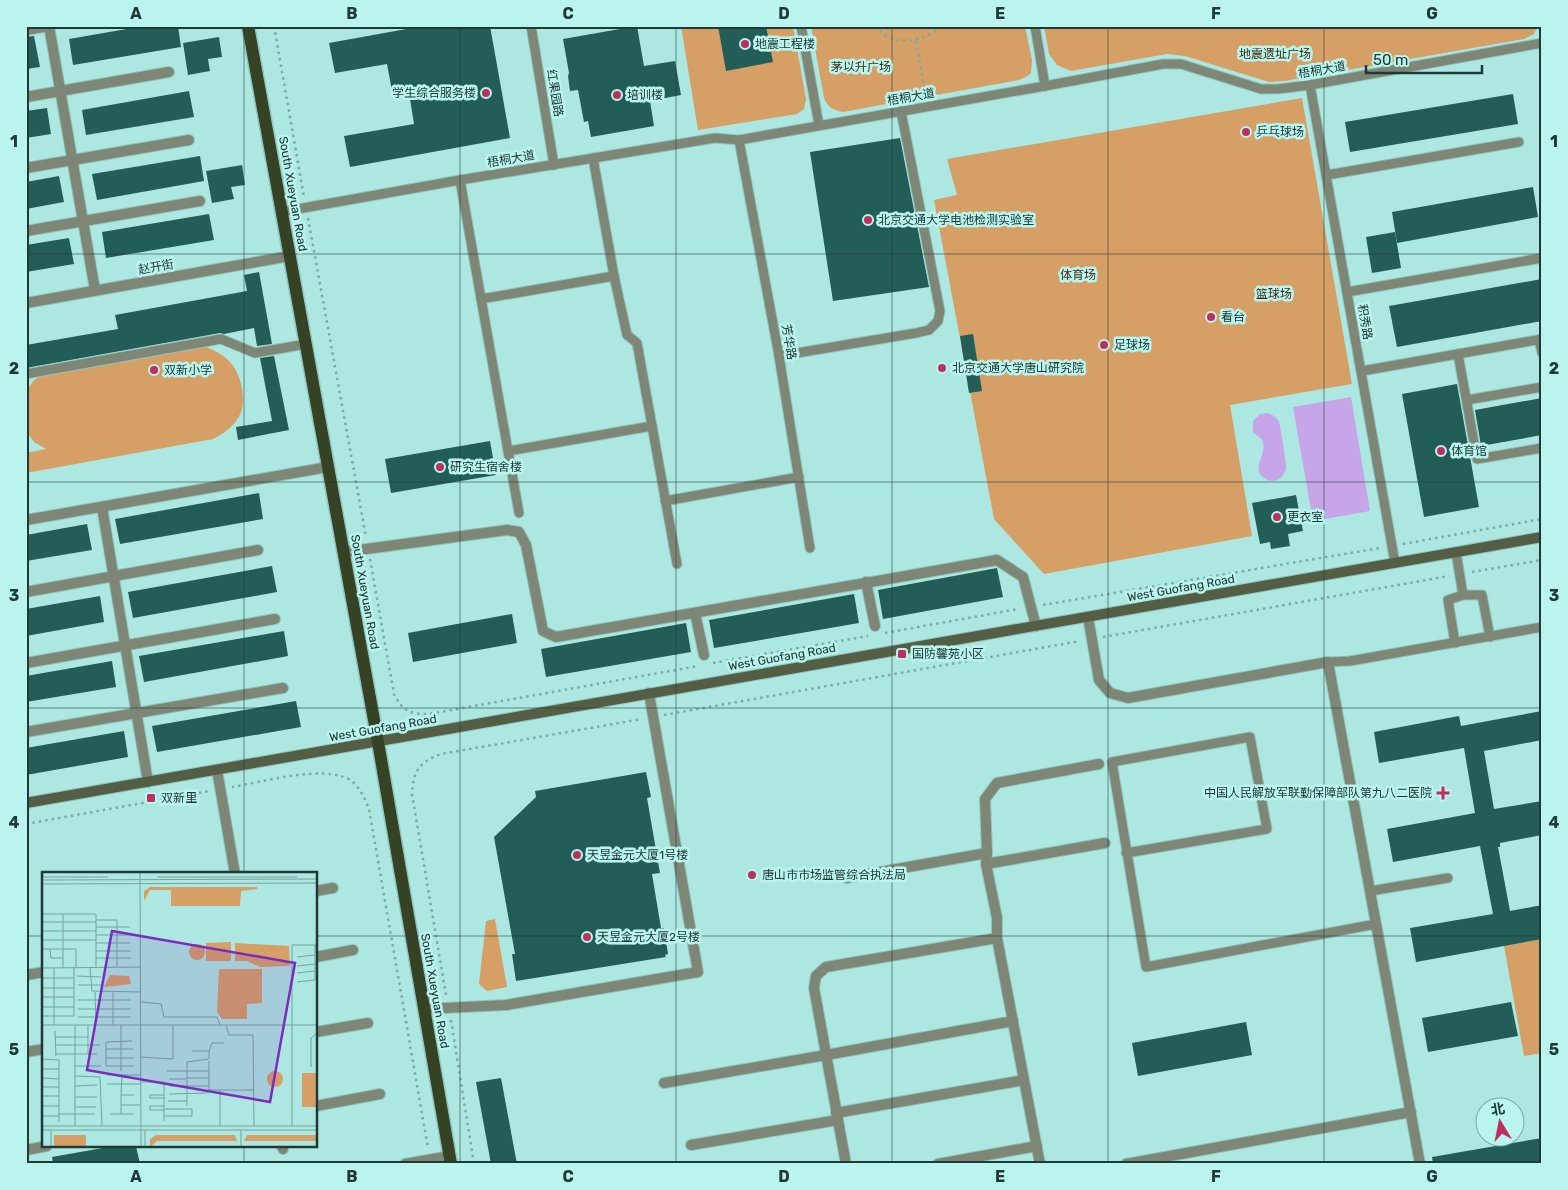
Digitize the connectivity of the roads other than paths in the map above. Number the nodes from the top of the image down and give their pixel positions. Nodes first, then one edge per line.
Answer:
1 (49, 26) edge
2 (248, 26) edge
3 (531, 26) edge
4 (801, 26) edge
5 (1035, 26) edge
6 (26, 30) edge
7 (1542, 43) edge
8 (169, 72) dead end
9 (1310, 85) junction
10 (1045, 86) junction
11 (60, 91) junction
12 (26, 97) edge
13 (901, 111) junction
14 (819, 125) junction
15 (189, 140) dead end
16 (739, 140) junction
17 (1519, 142) dead end
18 (593, 158) junction
19 (72, 160) junction
20 (554, 165) junction
21 (26, 168) edge
22 (1326, 175) junction
23 (460, 180) junction
24 (200, 201) dead end
25 (281, 212) junction
26 (83, 222) junction
27 (26, 232) edge
28 (290, 256) junction
29 (1542, 258) edge
30 (614, 276) junction
31 (94, 290) junction
32 (1347, 292) junction
33 (481, 299) junction
34 (26, 303) edge
35 (1540, 340) edge
36 (306, 344) junction
37 (1542, 353) edge
38 (1458, 354) junction
39 (779, 356) junction
40 (1362, 372) junction
41 (26, 374) edge
42 (1542, 386) edge
43 (1466, 400) junction
44 (652, 426) junction
45 (1542, 448) edge
46 (508, 451) junction
47 (328, 466) junction
48 (799, 477) junction
49 (665, 501) junction
50 (102, 506) junction
51 (518, 513) dead end
52 (26, 520) edge
53 (1542, 537) edge
54 (810, 548) dead end
55 (258, 550) dead end
56 (344, 552) junction
57 (1456, 552) junction
58 (677, 564) dead end
59 (1395, 564) junction
60 (113, 576) junction
61 (866, 582) junction
62 (26, 592) edge
63 (1463, 595) junction
64 (695, 613) junction
65 (1088, 617) junction
66 (275, 619) dead end
67 (1036, 626) junction
68 (1542, 627) edge
69 (875, 630) road end
70 (1490, 637) junction
71 (1455, 642) junction
72 (125, 646) junction
73 (705, 662) road end
74 (1328, 662) junction
75 (26, 663) edge
76 (283, 688) dead end
77 (650, 693) junction
78 (137, 714) junction
79 (26, 732) edge
80 (378, 742) junction
81 (1099, 764) dead end
82 (217, 770) junction
83 (148, 782) junction
84 (26, 803) edge
85 (1105, 843) dead end
86 (1126, 852) junction
87 (987, 853) junction
88 (986, 864) junction
89 (235, 872) edge
90 (846, 878) dead end
91 (1448, 878) dead end
92 (334, 888) dead end
93 (318, 891) edge
94 (1370, 891) junction
95 (1376, 924) junction
96 (997, 938) junction
97 (353, 950) dead end
98 (318, 957) edge
99 (42, 972) edge
100 (26, 975) edge
101 (424, 1009) junction
102 (1013, 1021) junction
103 (368, 1023) dead end
104 (318, 1032) edge
105 (42, 1049) edge
106 (26, 1052) edge
107 (826, 1055) junction
108 (1024, 1080) junction
109 (664, 1083) dead end
110 (380, 1094) dead end
111 (318, 1106) edge
112 (1411, 1112) junction
113 (837, 1116) junction
114 (690, 1145) dead end
115 (1037, 1146) junction
116 (42, 1147) edge
117 (26, 1150) edge
118 (451, 1160) edge
119 (1130, 1163) edge
120 (405, 1164) edge
121 (846, 1164) edge
122 (938, 1164) edge
123 (1040, 1164) edge
124 (1420, 1164) edge

1 - 6 street
1 - 11 street
2 - 25 main road, South Xueyuan Road
3 - 20 lane, 红果园路
4 - 14 lane
5 - 10 lane
7 - 9 lane, 梧桐大道
8 - 11 street
9 - 10 lane, 梧桐大道
9 - 22 lane, 积秀路
10 - 13 lane, 梧桐大道
11 - 12 street
11 - 19 street
13 - 14 lane, 梧桐大道
13 - 39 lane
14 - 16 lane, 梧桐大道
15 - 19 street
16 - 18 lane, 梧桐大道
16 - 39 lane, 芳华路
17 - 22 lane
18 - 20 lane, 梧桐大道
18 - 30 lane
19 - 21 street
19 - 26 street
20 - 23 lane, 梧桐大道
22 - 32 lane, 积秀路
23 - 25 lane, 梧桐大道
23 - 33 lane
24 - 26 street
25 - 28 main road, South Xueyuan Road
26 - 27 street
26 - 31 street
28 - 31 street, 赵开街
28 - 36 main road, South Xueyuan Road
29 - 32 lane
30 - 33 lane
30 - 44 lane
31 - 34 street, 赵开街
32 - 40 lane, 积秀路
33 - 46 lane
35 - 37 lane
35 - 38 lane
36 - 41 lane
36 - 47 main road, South Xueyuan Road
38 - 40 lane
38 - 43 lane
39 - 48 lane, 芳华路
40 - 59 lane, 积秀路
42 - 43 lane
43 - 45 lane
44 - 46 lane
44 - 49 lane
46 - 51 lane
47 - 50 street
47 - 56 main road, South Xueyuan Road
48 - 49 lane
48 - 54 lane, 芳华路
49 - 58 lane
50 - 52 street
50 - 60 street
53 - 57 street, West Guofang Road
55 - 60 street
56 - 64 street
56 - 80 main road, South Xueyuan Road
57 - 59 street, West Guofang Road
57 - 63 lane
59 - 65 street, West Guofang Road
60 - 62 street
60 - 72 street
61 - 64 street
61 - 67 street
61 - 69 street
63 - 70 lane
63 - 71 lane
64 - 73 street
65 - 67 street, West Guofang Road
65 - 74 street
66 - 72 street
67 - 77 street, West Guofang Road
68 - 70 lane
70 - 71 lane
71 - 74 lane
72 - 75 street
72 - 78 street
74 - 94 street
76 - 78 street
77 - 80 street, West Guofang Road
77 - 101 street
78 - 79 street
78 - 83 street
80 - 82 street, West Guofang Road
80 - 101 main road, South Xueyuan Road
81 - 87 street
82 - 83 street, West Guofang Road
82 - 89 street
83 - 84 street, West Guofang Road
85 - 88 street
86 - 86 lane
86 - 95 lane
87 - 88 street
87 - 90 street
88 - 96 street
91 - 94 lane
92 - 93 street
94 - 95 street
95 - 112 street
96 - 102 street
96 - 107 street
97 - 98 street
99 - 100 street
101 - 118 main road, South Xueyuan Road
102 - 107 street
102 - 108 street
103 - 104 street
105 - 106 street
107 - 109 street
107 - 113 street
108 - 113 street
108 - 115 street
110 - 111 street
112 - 119 street
112 - 124 street
113 - 114 street
113 - 121 street
115 - 122 street
115 - 123 street
116 - 117 street
118 - 120 street

